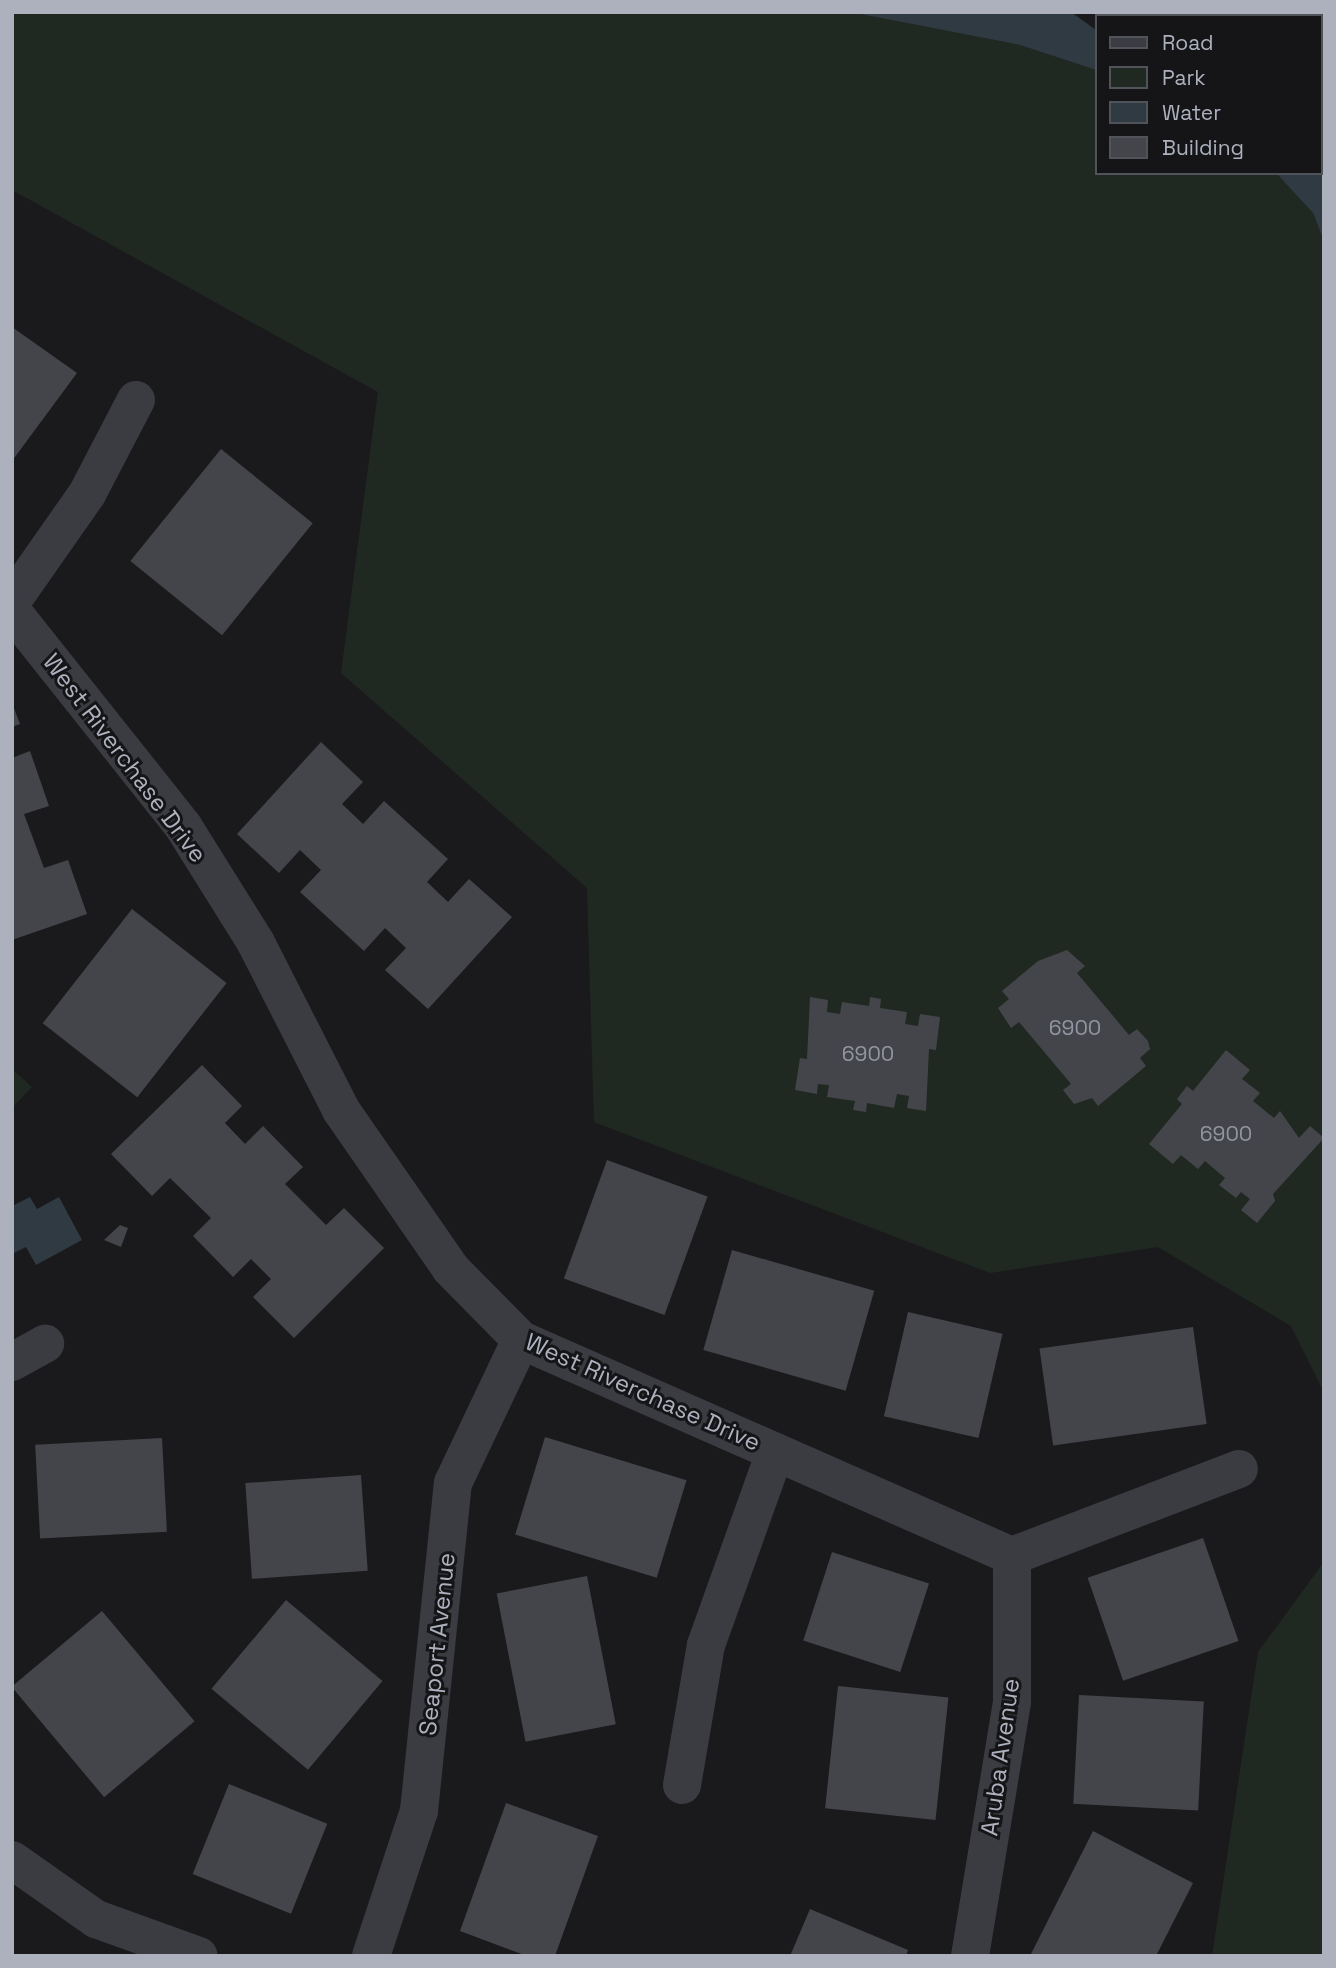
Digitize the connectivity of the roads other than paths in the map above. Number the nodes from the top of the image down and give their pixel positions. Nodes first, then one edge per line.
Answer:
1 (136, 400) dead end
2 (12, 601) edge
3 (12, 611) edge
4 (521, 1340) junction
5 (775, 1452) junction
6 (1239, 1469) dead end
7 (1012, 1556) junction
8 (682, 1785) dead end
9 (12, 1860) edge
10 (199, 1956) edge
11 (371, 1956) edge
12 (970, 1956) edge

1 - 2 street
3 - 4 street, West Riverchase Drive
4 - 5 street, West Riverchase Drive
4 - 11 street, Seaport Avenue
5 - 7 street, West Riverchase Drive
5 - 8 street
6 - 7 street
7 - 12 street, Aruba Avenue
9 - 10 street

